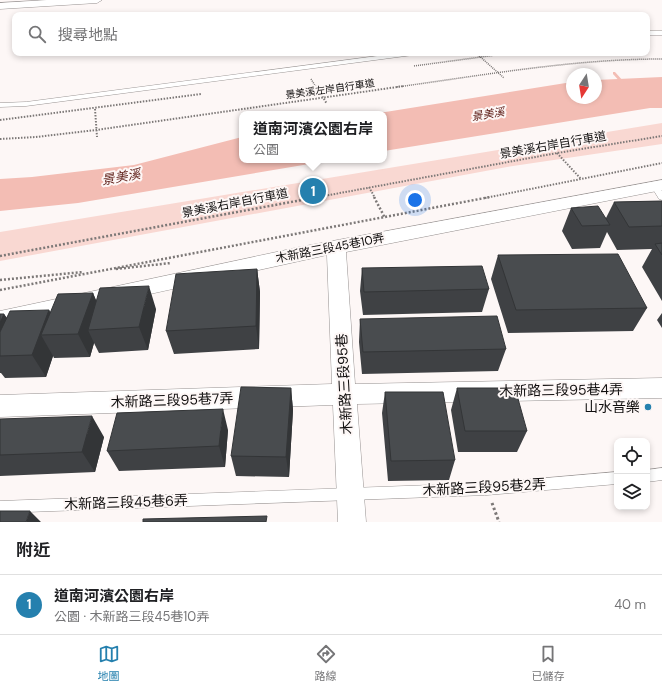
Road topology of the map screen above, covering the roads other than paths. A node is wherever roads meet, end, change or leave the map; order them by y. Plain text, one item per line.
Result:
1 (97, 0) edge
2 (0, 6) edge
3 (650, 33) edge
4 (662, 33) edge
5 (390, 56) edge
6 (0, 105) edge
7 (660, 189) edge
8 (336, 247) junction
9 (0, 319) edge
10 (661, 390) edge
11 (344, 394) junction
12 (0, 406) edge
13 (662, 474) edge
14 (650, 476) edge
15 (614, 478) edge
16 (350, 494) junction
17 (252, 498) joint
18 (0, 507) edge
19 (352, 522) edge

1 - 2 street
3 - 4 lane
5 - 6 lane
7 - 8 street, 木新路三段45巷10弄
8 - 9 street, 木新路三段45巷10弄
8 - 11 street, 木新路三段95巷
10 - 11 street, 木新路三段95巷4弄
11 - 12 street, 木新路三段95巷7弄
11 - 16 street, 木新路三段95巷
13 - 14 lane
15 - 16 lane, 木新路三段95巷2弄
16 - 17 lane, 木新路三段95巷2弄
16 - 19 street, 木新路三段95巷
17 - 18 lane, 木新路三段45巷6弄

